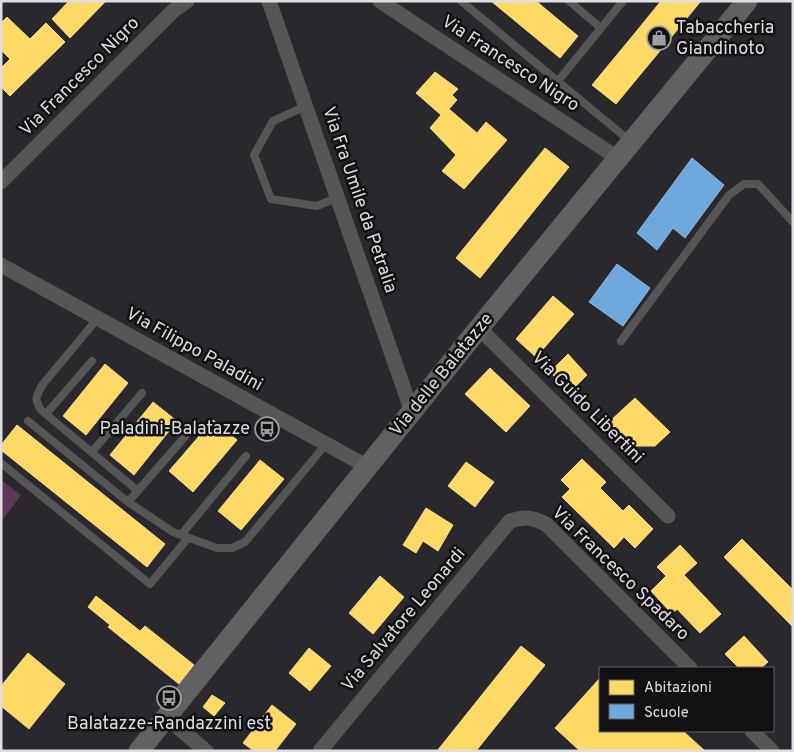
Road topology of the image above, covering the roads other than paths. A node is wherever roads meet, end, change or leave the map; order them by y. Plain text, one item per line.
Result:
1 (187, 1) edge
2 (270, 1) edge
3 (380, 1) edge
4 (461, 1) edge
5 (569, 1) edge
6 (623, 1) edge
7 (747, 1) edge
8 (602, 28) junction
9 (558, 81) junction
10 (306, 106) junction
11 (632, 142) junction
12 (619, 158) junction
13 (1, 182) edge
14 (338, 197) junction
15 (793, 222) edge
16 (1, 265) edge
17 (98, 318) junction
18 (479, 328) junction
19 (621, 340) dead end
20 (92, 361) dead end
21 (142, 393) dead end
22 (412, 412) junction
23 (46, 414) junction
24 (28, 420) dead end
25 (196, 424) dead end
26 (326, 444) junction
27 (92, 452) junction
28 (246, 456) dead end
29 (1, 463) edge
30 (368, 467) junction
31 (138, 491) junction
32 (128, 502) junction
33 (668, 516) dead end
34 (520, 518) joint
35 (185, 537) junction
36 (689, 667) edge
37 (167, 718) junction
38 (753, 732) edge
39 (139, 751) edge
40 (206, 751) edge
41 (320, 751) edge
42 (772, 751) edge

1 - 13 street, Via Francesco Nigro
2 - 10 street, Via Fra Umile da Petralia
3 - 12 street, Via Francesco Nigro
4 - 9 lane
5 - 8 lane
6 - 8 lane
7 - 11 street, Via delle Balatazze
8 - 9 lane
9 - 11 lane
10 - 14 street, Via Fra Umile da Petralia
10 - 14 lane
11 - 12 street, Via delle Balatazze
12 - 18 street, Via delle Balatazze
14 - 22 street, Via Fra Umile da Petralia
15 - 19 lane
16 - 17 street, Via Filippo Paladini
17 - 23 lane
17 - 26 street, Via Filippo Paladini
18 - 22 street, Via delle Balatazze
18 - 33 street, Via Guido Libertini
20 - 23 lane
21 - 27 lane
22 - 30 street, Via delle Balatazze
23 - 27 lane
24 - 32 lane
25 - 31 lane
26 - 30 street, Via Filippo Paladini
26 - 35 lane
27 - 31 lane
28 - 35 lane
29 - 35 lane
30 - 37 street, Via delle Balatazze
31 - 32 lane
32 - 35 lane
34 - 36 street, Via Francesco Spadaro
34 - 41 street, Via Salvatore Leonardi
37 - 39 street, Via delle Balatazze
37 - 40 street
38 - 42 street

